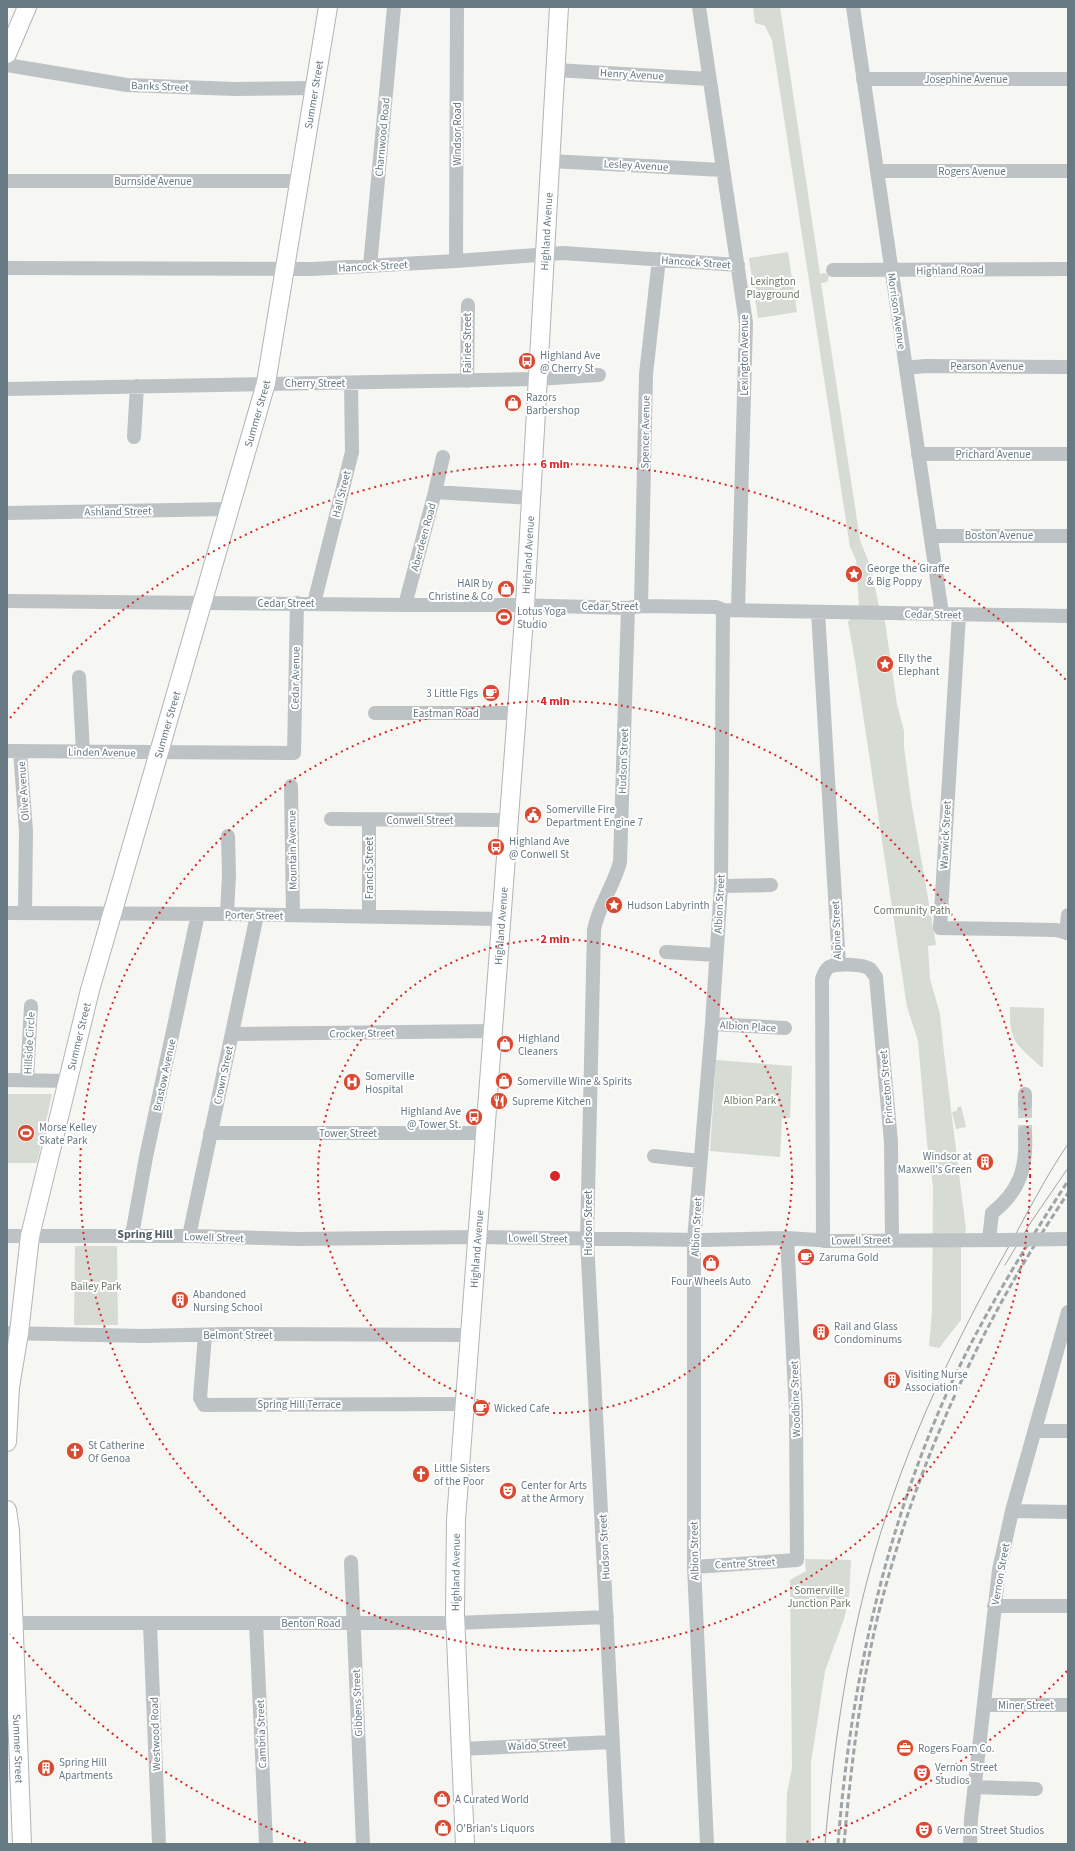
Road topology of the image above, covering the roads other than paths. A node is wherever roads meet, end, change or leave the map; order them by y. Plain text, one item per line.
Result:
1 (27, 7) edge
2 (328, 7) edge
3 (394, 7) edge
4 (457, 7) edge
5 (558, 7) edge
6 (699, 7) edge
7 (853, 7) edge
8 (7, 54) edge
9 (7, 65) edge
10 (555, 70) junction
11 (709, 79) junction
12 (863, 79) junction
13 (1068, 79) edge
14 (315, 88) junction
15 (550, 161) junction
16 (723, 170) junction
17 (877, 171) junction
18 (1068, 171) edge
19 (7, 181) edge
20 (300, 181) junction
21 (544, 254) junction
22 (659, 260) junction
23 (456, 261) junction
24 (738, 265) junction
25 (370, 266) junction
26 (7, 268) edge
27 (285, 269) junction
28 (1068, 269) edge
29 (833, 270) dead end
30 (891, 270) junction
31 (468, 305) dead end
32 (1068, 366) edge
33 (906, 368) junction
34 (599, 376) dead end
35 (538, 379) junction
36 (467, 380) junction
37 (266, 383) junction
38 (351, 383) junction
39 (137, 386) junction
40 (7, 389) edge
41 (134, 437) dead end
42 (918, 454) junction
43 (1068, 454) edge
44 (443, 457) dead end
45 (435, 492) junction
46 (531, 498) junction
47 (229, 509) junction
48 (7, 513) edge
49 (931, 536) junction
50 (1068, 536) edge
51 (7, 601) edge
52 (202, 602) junction
53 (297, 603) junction
54 (314, 603) junction
55 (405, 605) junction
56 (525, 605) junction
57 (635, 607) junction
58 (723, 610) junction
59 (738, 610) junction
60 (818, 612) junction
61 (942, 614) junction
62 (959, 615) junction
63 (1068, 616) edge
64 (79, 677) dead end
65 (375, 713) dead end
66 (517, 713) junction
67 (14, 751) edge
68 (82, 752) junction
69 (158, 753) junction
70 (294, 753) joint
71 (291, 786) dead end
72 (331, 819) dead end
73 (369, 820) junction
74 (509, 820) junction
75 (228, 836) dead end
76 (770, 885) dead end
77 (721, 886) junction
78 (7, 913) edge
79 (25, 913) junction
80 (113, 913) junction
81 (198, 914) junction
82 (227, 914) junction
83 (257, 915) junction
84 (293, 915) junction
85 (1068, 915) edge
86 (368, 916) junction
87 (501, 919) junction
88 (1067, 933) edge
89 (666, 952) dead end
90 (716, 955) junction
91 (839, 964) junction
92 (32, 1006) dead end
93 (712, 1024) junction
94 (785, 1028) dead end
95 (493, 1031) junction
96 (232, 1034) junction
97 (7, 1080) edge
98 (27, 1080) junction
99 (68, 1081) junction
100 (210, 1133) junction
101 (485, 1133) junction
102 (1025, 1133) tunnel mouth
103 (654, 1156) dead end
104 (700, 1161) junction
105 (132, 1235) junction
106 (7, 1236) edge
107 (30, 1236) junction
108 (189, 1236) junction
109 (477, 1238) junction
110 (787, 1238) junction
111 (587, 1239) junction
112 (1067, 1239) edge
113 (694, 1240) junction
114 (892, 1240) junction
115 (989, 1240) junction
116 (823, 1241) junction
117 (1068, 1312) edge
118 (13, 1333) edge
119 (205, 1335) junction
120 (470, 1335) junction
121 (1064, 1345) edge
122 (464, 1404) junction
123 (1035, 1431) junction
124 (1068, 1431) edge
125 (7, 1442) edge
126 (7, 1510) edge
127 (1012, 1511) junction
128 (1068, 1512) edge
129 (797, 1560) joint
130 (351, 1562) dead end
131 (694, 1566) junction
132 (994, 1606) junction
133 (1068, 1606) edge
134 (607, 1617) junction
135 (256, 1623) junction
136 (456, 1623) junction
137 (150, 1624) junction
138 (354, 1624) junction
139 (12, 1629) edge
140 (984, 1705) junction
141 (1068, 1705) edge
142 (613, 1742) junction
143 (461, 1749) junction
144 (975, 1787) junction
145 (1036, 1789) dead end
146 (22, 1844) edge
147 (159, 1844) edge
148 (266, 1844) edge
149 (363, 1844) edge
150 (465, 1844) edge
151 (618, 1844) edge
152 (707, 1844) edge
153 (970, 1844) edge

1 - 8 main road
2 - 14 main road, Summer Street
3 - 25 street, Charnwood Road
4 - 23 street, Windsor Road
5 - 10 main road, Highland Avenue
6 - 11 street, Lexington Avenue
7 - 12 street, Morrison Avenue
9 - 14 street, Banks Street
10 - 11 street, Henry Avenue
10 - 15 main road, Highland Avenue
11 - 16 street, Lexington Avenue
12 - 13 street, Josephine Avenue
12 - 17 street, Morrison Avenue
14 - 20 main road, Summer Street
15 - 16 street, Lesley Avenue
15 - 21 main road, Highland Avenue
16 - 24 street, Lexington Avenue
17 - 18 street, Rogers Avenue
17 - 30 street, Morrison Avenue
19 - 20 street, Burnside Avenue
20 - 27 main road, Summer Street
21 - 22 street, Hancock Street
21 - 23 street, Hancock Street
21 - 35 main road, Highland Avenue
22 - 24 street, Hancock Street
22 - 57 street, Spencer Avenue
23 - 25 street, Hancock Street
24 - 59 street, Lexington Avenue
25 - 27 street, Hancock Street
26 - 27 street, Hancock Street
27 - 37 main road, Summer Street
28 - 30 street, Highland Road
29 - 30 street, Highland Road
30 - 33 street, Morrison Avenue
31 - 36 street, Fairlee Street
32 - 33 street, Pearson Avenue
33 - 42 street, Morrison Avenue
34 - 35 street, Cherry Street
35 - 36 street, Cherry Street
35 - 46 main road, Highland Avenue
36 - 38 street, Cherry Street
37 - 38 street, Cherry Street
37 - 39 street, Cherry Street
37 - 47 main road, Summer Street
38 - 54 street, Hall Street
39 - 40 street, Cherry Street
39 - 41 street
42 - 43 street, Prichard Avenue
42 - 49 street, Morrison Avenue
44 - 45 street
45 - 46 street, Aberdeen Road
45 - 55 street, Aberdeen Road
46 - 56 main road, Highland Avenue
47 - 48 street, Ashland Street
47 - 52 main road, Summer Street
49 - 50 street, Boston Avenue
49 - 61 street, Morrison Avenue
51 - 52 street, Cedar Street
52 - 53 street, Cedar Street
52 - 69 main road, Summer Street
53 - 54 street, Cedar Street
53 - 70 street, Cedar Avenue
54 - 55 street, Cedar Street
55 - 56 street, Cedar Street
56 - 57 street, Cedar Street
56 - 66 main road, Highland Avenue
57 - 58 street, Cedar Street
57 - 111 street, Hudson Street
58 - 59 street, Cedar Street
58 - 77 street, Albion Street
59 - 60 street, Cedar Street
60 - 61 street, Cedar Street
60 - 91 street, Alpine Street
61 - 62 street, Cedar Street
62 - 63 street, Cedar Street
62 - 88 street, Warwick Street
64 - 68 street
65 - 66 street, Eastman Road
66 - 74 main road, Highland Avenue
67 - 68 street, Linden Avenue
67 - 79 street, Olive Avenue
68 - 69 street, Linden Avenue
69 - 70 street, Linden Avenue
69 - 80 main road, Summer Street
71 - 84 street, Mountain Avenue
72 - 73 street, Conwell Street
73 - 74 street, Conwell Street
73 - 86 street, Francis Street
74 - 87 main road, Highland Avenue
75 - 82 street
76 - 77 street
77 - 90 street, Albion Street
78 - 79 street, Porter Street
79 - 80 street, Porter Street
80 - 81 street, Porter Street
80 - 99 main road, Summer Street
81 - 82 street, Porter Street
81 - 105 street, Brastow Avenue
82 - 83 street, Porter Street
83 - 84 street, Porter Street
83 - 96 street, Crown Street
84 - 86 street, Porter Street
85 - 88 street
86 - 87 street, Porter Street
87 - 95 main road, Highland Avenue
89 - 90 street
90 - 93 street, Albion Street
91 - 114 street, Princeton Street
91 - 116 street, Alpine Street
92 - 98 street, Hillside Circle
93 - 94 street, Albion Place
93 - 104 street, Albion Street
95 - 96 street, Crocker Street
95 - 101 main road, Highland Avenue
96 - 100 street, Crown Street
97 - 98 street
98 - 99 street
99 - 107 main road, Summer Street
100 - 101 street, Tower Street
100 - 108 street, Crown Street
101 - 109 main road, Highland Avenue
102 - 115 street
103 - 104 street
104 - 113 street, Albion Street
105 - 107 street, Lowell Street
105 - 108 street, Lowell Street
106 - 107 street, Lowell Street
107 - 118 main road, Summer Street
108 - 109 street, Lowell Street
109 - 111 street, Lowell Street
109 - 120 main road, Highland Avenue
110 - 113 street, Lowell Street
110 - 116 street, Lowell Street
110 - 129 street, Woodbine Street
111 - 113 street, Lowell Street
111 - 134 street, Hudson Street
112 - 115 street, Lowell Street, bridge
113 - 131 street, Albion Street
114 - 115 street, Lowell Street
114 - 116 street, Lowell Street
117 - 121 street, Vernon Street
118 - 119 street, Belmont Street
118 - 125 main road, Summer Street
119 - 120 street, Belmont Street
119 - 122 street, Spring Hill Terrace
120 - 122 main road, Highland Avenue
121 - 123 street, Vernon Street
122 - 136 main road, Highland Avenue
123 - 124 street
123 - 127 street, Vernon Street
126 - 139 main road, Summer Street
127 - 128 street
127 - 132 street, Vernon Street
129 - 131 street, Centre Street
130 - 138 street, Gibbens Street
131 - 152 street, Albion Street
132 - 133 street
132 - 140 street, Vernon Street
134 - 136 street, Benton Road
134 - 142 street, Hudson Street
135 - 137 street, Benton Road
135 - 138 street, Benton Road
135 - 148 street, Cambria Street
136 - 138 street, Benton Road
136 - 143 main road, Highland Avenue
137 - 139 street, Benton Road
137 - 147 street, Westwood Road
138 - 149 street, Gibbens Street
139 - 146 main road, Summer Street
140 - 141 street, Miner Street
140 - 144 street, Vernon Street
142 - 143 street, Waldo Street
142 - 151 street, Hudson Street
143 - 150 main road, Highland Avenue
144 - 145 street
144 - 153 street, Vernon Street

